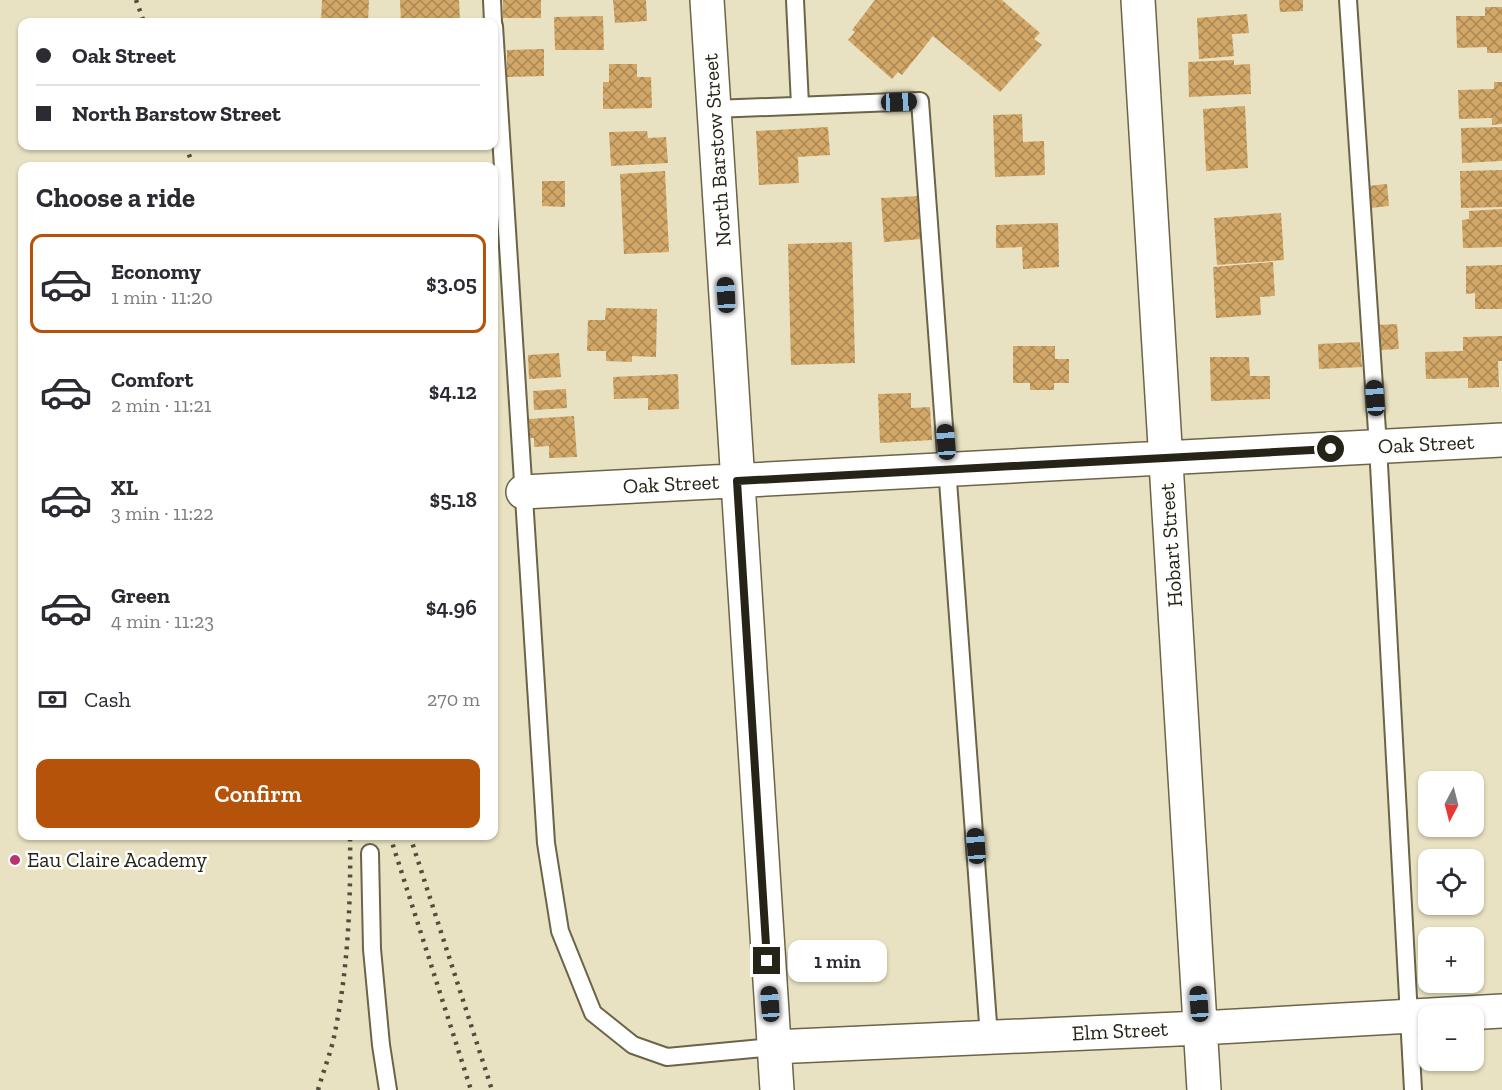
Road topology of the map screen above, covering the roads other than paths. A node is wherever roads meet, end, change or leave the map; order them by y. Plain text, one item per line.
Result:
1 (492, 0) edge
2 (707, 0) edge
3 (795, 0) edge
4 (1138, 0) edge
5 (1348, 0) edge
6 (493, 18) edge
7 (498, 102) edge
8 (800, 105) junction
9 (714, 109) junction
10 (1502, 440) edge
11 (1378, 446) junction
12 (1165, 458) junction
13 (949, 469) junction
14 (737, 481) junction
15 (523, 492) junction
16 (370, 853) dead end
17 (1502, 1011) edge
18 (1408, 1016) junction
19 (1200, 1028) junction
20 (989, 1037) junction
21 (773, 1047) junction
22 (388, 1090) edge
23 (777, 1090) edge
24 (1204, 1090) edge
25 (1413, 1090) edge

1 - 6 lane
2 - 9 street, North Barstow Street
3 - 8 lane
4 - 12 street, Hobart Street
5 - 11 lane
7 - 15 lane
8 - 9 lane
8 - 13 lane
9 - 14 street, North Barstow Street
10 - 11 street, Oak Street
11 - 12 street, Oak Street
11 - 18 lane
12 - 13 street, Oak Street
12 - 19 street, Hobart Street
13 - 14 street, Oak Street
13 - 20 lane
14 - 15 street, Oak Street
14 - 21 street, North Barstow Street
15 - 21 lane
16 - 22 lane
17 - 18 street, Elm Street
18 - 19 street, Elm Street
18 - 25 lane
19 - 20 street, Elm Street
19 - 24 street, Hobart Street
20 - 21 street, Elm Street
21 - 23 street, North Barstow Street

